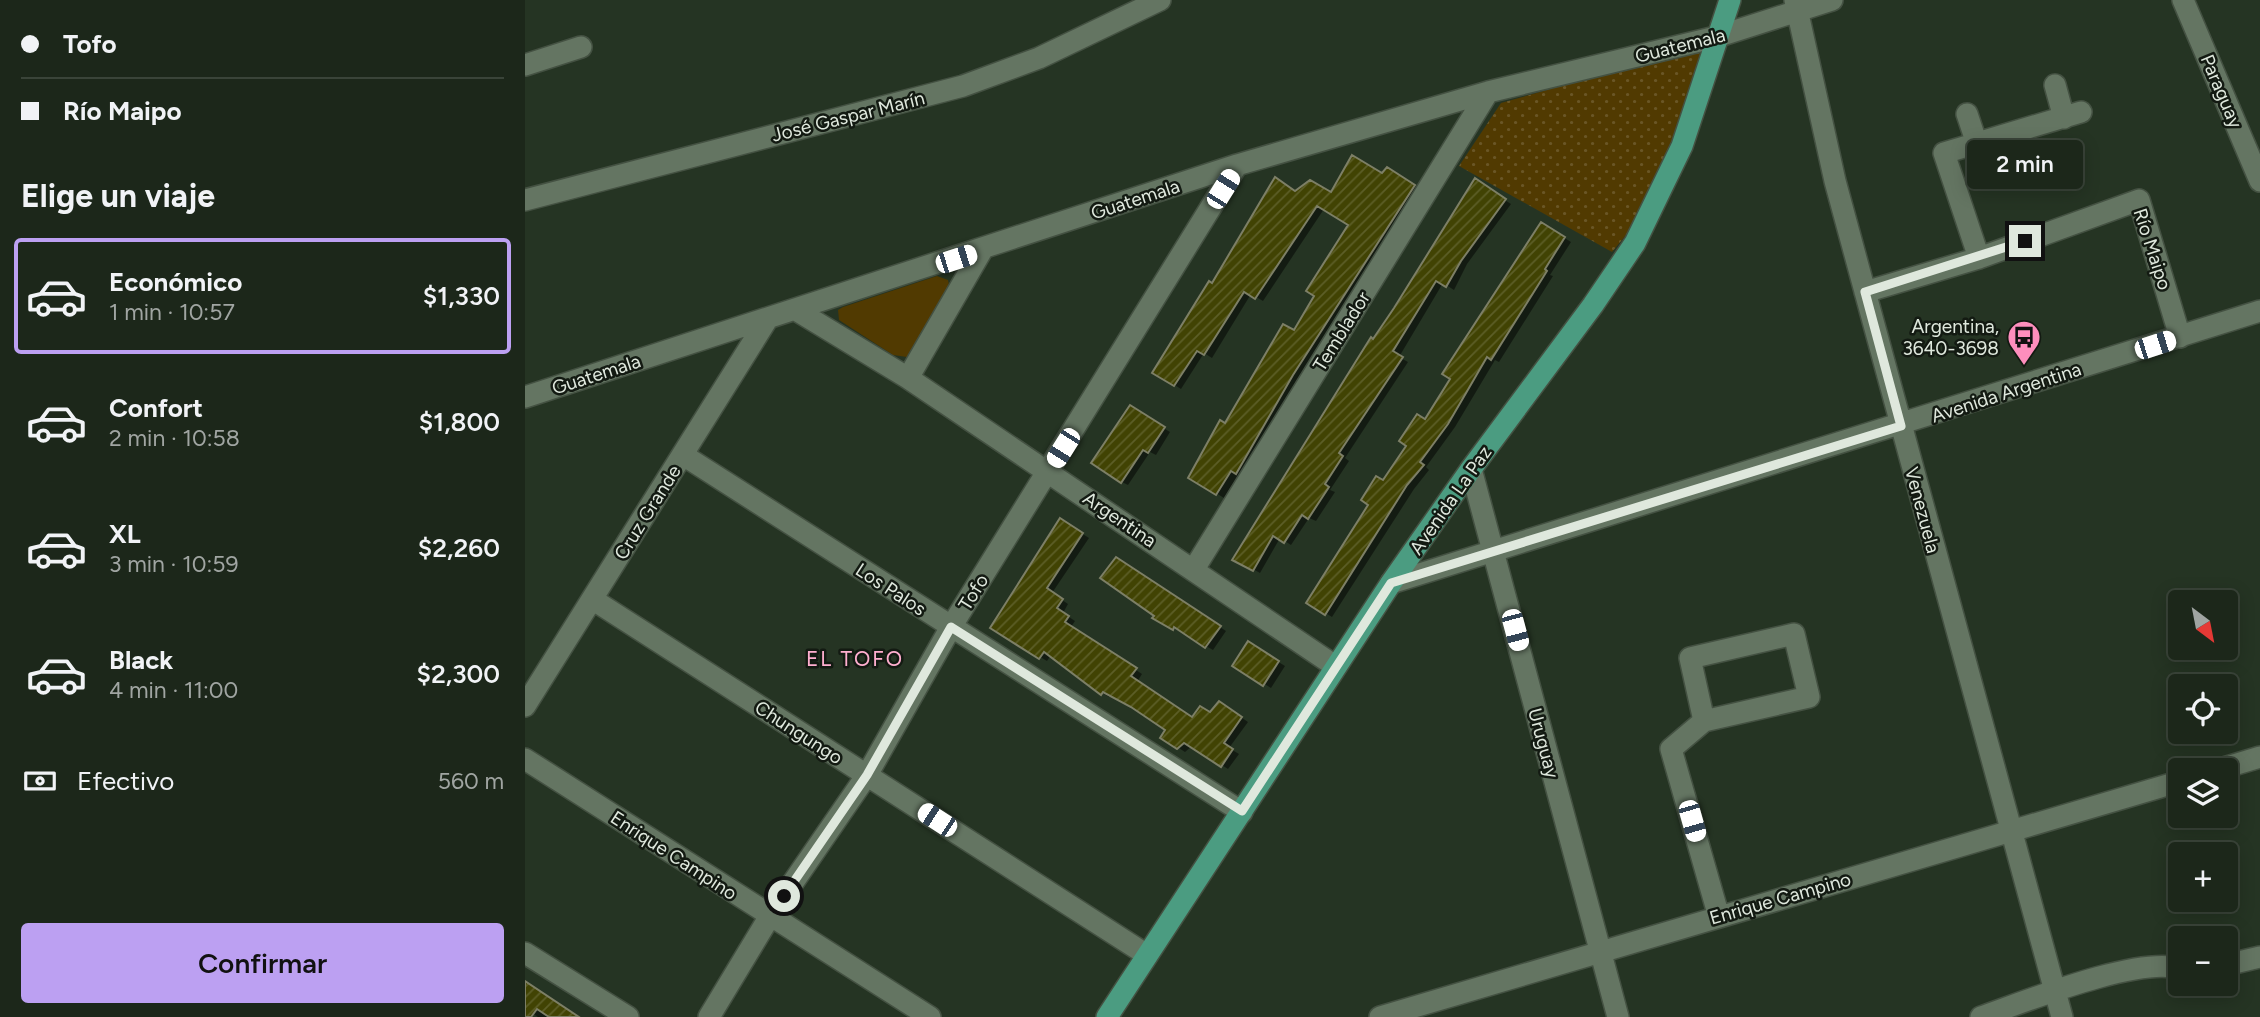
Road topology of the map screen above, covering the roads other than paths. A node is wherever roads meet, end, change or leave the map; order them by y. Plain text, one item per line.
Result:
1 (1160, 0) edge
2 (1730, 0) edge
3 (1832, 0) edge
4 (2183, 0) edge
5 (1796, 6) edge
6 (1716, 37) junction
7 (581, 47) dead end
8 (525, 65) edge
9 (2055, 85) dead end
10 (1488, 92) junction
11 (1967, 114) dead end
12 (1977, 144) junction
13 (1237, 166) junction
14 (2259, 175) edge
15 (525, 200) edge
16 (982, 250) junction
17 (1979, 258) junction
18 (1865, 292) junction
19 (796, 310) junction
20 (2260, 311) edge
21 (768, 318) junction
22 (2180, 337) junction
23 (908, 378) junction
24 (525, 397) edge
25 (1901, 426) junction
26 (683, 455) junction
27 (1471, 469) junction
28 (1049, 472) junction
29 (1493, 549) junction
30 (1194, 569) junction
31 (1391, 583) junction
32 (591, 599) junction
33 (951, 627) junction
34 (1335, 666) junction
35 (525, 706) edge
36 (1704, 722) junction
37 (2260, 757) edge
38 (525, 759) edge
39 (2238, 764) edge
40 (867, 775) junction
41 (2168, 785) edge
42 (1242, 811) junction
43 (2009, 830) junction
44 (770, 916) junction
45 (1719, 916) junction
46 (1599, 952) junction
47 (525, 953) edge
48 (1147, 955) junction
49 (2260, 957) edge
50 (2238, 962) edge
51 (2168, 965) edge
52 (2055, 991) junction
53 (628, 1017) edge
54 (709, 1017) edge
55 (930, 1017) edge
56 (1107, 1017) edge
57 (1380, 1017) edge
58 (1618, 1017) edge
59 (1981, 1017) edge
60 (2062, 1017) edge

1 - 15 street, José Gaspar Marín
2 - 6 main road, Avenida La Paz
3 - 5 street, Guatemala
4 - 14 street, Paraguay
5 - 6 street, Guatemala
5 - 18 street, Venezuela
6 - 10 street, Guatemala
6 - 27 main road, Avenida La Paz
7 - 8 street
9 - 12 street
10 - 13 street, Guatemala
10 - 30 street, Temblador
11 - 12 street
12 - 17 street
13 - 16 street, Guatemala
13 - 28 street, Tofo
16 - 19 street, Guatemala
16 - 23 street
17 - 18 street, Río Maipo
17 - 22 street, Río Maipo
18 - 25 street, Venezuela
19 - 21 street, Guatemala
19 - 23 street, Argentina
20 - 22 street, Avenida Argentina
21 - 24 street, Guatemala
21 - 26 street, Cruz Grande
22 - 25 street, Avenida Argentina
23 - 28 street, Argentina
25 - 29 street, Avenida Argentina
25 - 43 street, Venezuela
26 - 32 street, Cruz Grande
26 - 33 street, Los Palos
27 - 29 street, Uruguay
27 - 31 main road, Avenida La Paz
28 - 30 street, Argentina
28 - 33 street, Tofo
29 - 31 street, Avenida Argentina
29 - 46 street, Uruguay
30 - 34 street, Argentina
31 - 34 main road, Avenida La Paz
32 - 35 street, Cruz Grande
32 - 40 street, Chungungo
33 - 40 street, Tofo
33 - 42 street, Los Palos
34 - 42 main road, Avenida La Paz
36 - 36 street
36 - 45 street
37 - 39 street
38 - 44 street, Enrique Campino
40 - 44 street, Tofo
40 - 48 street, Chungungo
41 - 43 street, Enrique Campino
42 - 48 main road, Avenida La Paz
43 - 45 street, Enrique Campino
43 - 52 street, Venezuela
44 - 54 street, Tofo
44 - 55 street, Enrique Campino
45 - 46 street, Enrique Campino
46 - 57 street, Enrique Campino
46 - 58 street, Uruguay
47 - 53 street
48 - 56 main road, Avenida La Paz
49 - 50 street
51 - 52 street
52 - 59 street
52 - 60 street, Venezuela

